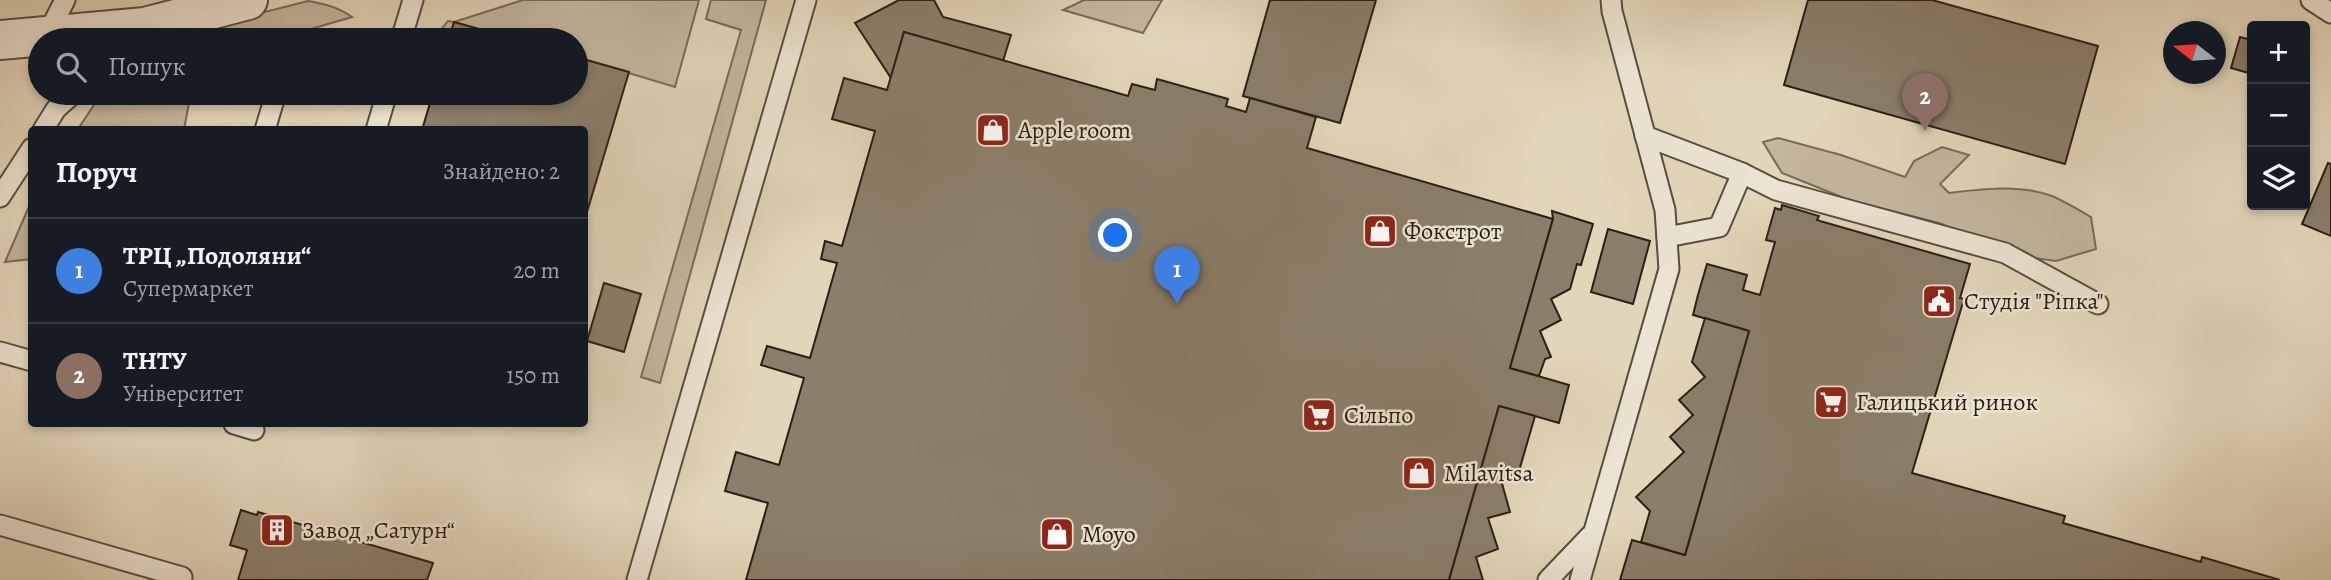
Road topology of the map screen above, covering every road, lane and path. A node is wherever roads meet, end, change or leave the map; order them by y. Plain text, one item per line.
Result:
1 (65, 0) edge
2 (248, 0) edge
3 (412, 0) edge
4 (806, 0) edge
5 (1611, 0) edge
6 (2311, 0) edge
7 (2331, 13) edge
8 (143, 22) edge
9 (51, 28) edge
10 (104, 28) edge
11 (404, 28) edge
12 (28, 38) edge
13 (0, 40) edge
14 (60, 105) edge
15 (272, 105) edge
16 (383, 105) edge
17 (45, 126) edge
18 (266, 126) edge
19 (377, 126) edge
20 (1645, 136) junction
21 (28, 154) edge
22 (1742, 173) junction
23 (0, 197) edge
24 (1667, 237) junction
25 (2098, 304) dead end
26 (0, 352) edge
27 (28, 360) edge
28 (244, 427) edge
29 (254, 430) dead end
30 (0, 525) edge
31 (1593, 532) junction
32 (182, 577) dead end
33 (637, 580) edge
34 (1548, 580) edge
35 (1580, 580) edge

1 - 9 lane
2 - 8 street
3 - 11 lane
4 - 33 lane
5 - 20 lane
6 - 7 lane
8 - 10 street
12 - 13 street
14 - 17 lane
15 - 18 lane
16 - 19 lane
20 - 22 lane
20 - 24 lane
21 - 23 lane
22 - 24 lane
22 - 25 lane
24 - 31 lane
26 - 27 lane
28 - 29 lane
30 - 32 lane
31 - 34 lane
31 - 35 lane

